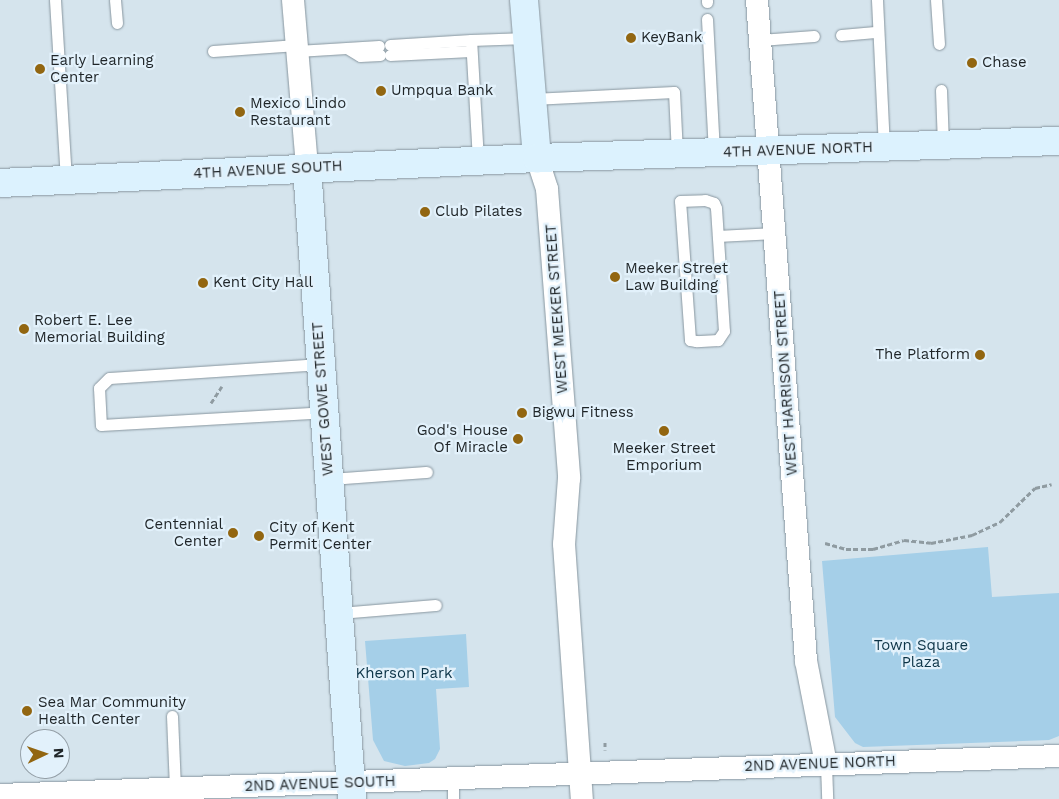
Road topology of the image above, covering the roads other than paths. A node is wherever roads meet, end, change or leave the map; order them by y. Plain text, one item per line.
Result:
1 (55, 0) edge
2 (115, 0) edge
3 (293, 0) edge
4 (524, 0) edge
5 (757, 0) edge
6 (877, 0) edge
7 (936, 0) edge
8 (707, 19) dead end
9 (117, 23) dead end
10 (878, 32) junction
11 (841, 35) dead end
12 (814, 36) dead end
13 (527, 38) junction
14 (760, 40) junction
15 (938, 44) dead end
16 (471, 46) junction
17 (297, 48) junction
18 (213, 51) dead end
19 (941, 90) dead end
20 (532, 99) junction
21 (1059, 141) edge
22 (943, 145) junction
23 (884, 148) junction
24 (769, 150) junction
25 (714, 152) junction
26 (677, 153) junction
27 (536, 158) junction
28 (478, 160) junction
29 (307, 168) junction
30 (66, 180) junction
31 (0, 183) edge
32 (774, 233) junction
33 (718, 236) junction
34 (321, 364) junction
35 (324, 412) junction
36 (427, 472) dead end
37 (329, 479) junction
38 (436, 606) dead end
39 (339, 613) junction
40 (172, 716) dead end
41 (1059, 756) edge
42 (826, 764) junction
43 (581, 775) junction
44 (175, 788) junction
45 (453, 789) edge
46 (352, 791) edge
47 (0, 795) edge
48 (582, 799) edge
49 (827, 799) edge

1 - 30 lane
2 - 9 lane
3 - 17 street, WEST GOWE STREET
4 - 13 street, WEST MEEKER STREET
5 - 14 street, WEST HARRISON STREET
6 - 10 lane
7 - 15 lane
8 - 25 lane
10 - 11 lane
10 - 23 lane
12 - 14 lane
13 - 16 lane
13 - 20 street, WEST MEEKER STREET
14 - 24 street, WEST HARRISON STREET
16 - 17 lane
16 - 28 lane
17 - 18 lane
17 - 29 street, WEST GOWE STREET
19 - 22 lane
20 - 26 lane
20 - 27 street, WEST MEEKER STREET
21 - 22 street, 4TH AVENUE NORTH
22 - 23 street, 4TH AVENUE NORTH
23 - 24 street, 4TH AVENUE NORTH
24 - 25 street, 4TH AVENUE NORTH
24 - 32 street, WEST HARRISON STREET
25 - 26 street, 4TH AVENUE NORTH
26 - 27 street, 4TH AVENUE NORTH
27 - 28 street, 4TH AVENUE SOUTH
27 - 43 street, WEST MEEKER STREET
28 - 29 street, 4TH AVENUE SOUTH
29 - 30 street, 4TH AVENUE SOUTH
29 - 34 street, WEST GOWE STREET
30 - 31 street, 4TH AVENUE SOUTH
32 - 33 lane
32 - 42 street, WEST HARRISON STREET
33 - 33 lane
34 - 35 street, WEST GOWE STREET
34 - 35 lane
35 - 37 street, WEST GOWE STREET
36 - 37 lane
37 - 39 street, WEST GOWE STREET
38 - 39 lane
39 - 46 street, WEST GOWE STREET
40 - 44 lane
41 - 42 street, 2ND AVENUE NORTH
42 - 43 street, 2ND AVENUE NORTH
42 - 49 lane
43 - 45 street, 2ND AVENUE SOUTH
43 - 48 street, WEST MEEKER STREET
44 - 46 street, 2ND AVENUE SOUTH
44 - 47 street, 2ND AVENUE SOUTH
45 - 46 street, 2ND AVENUE SOUTH

